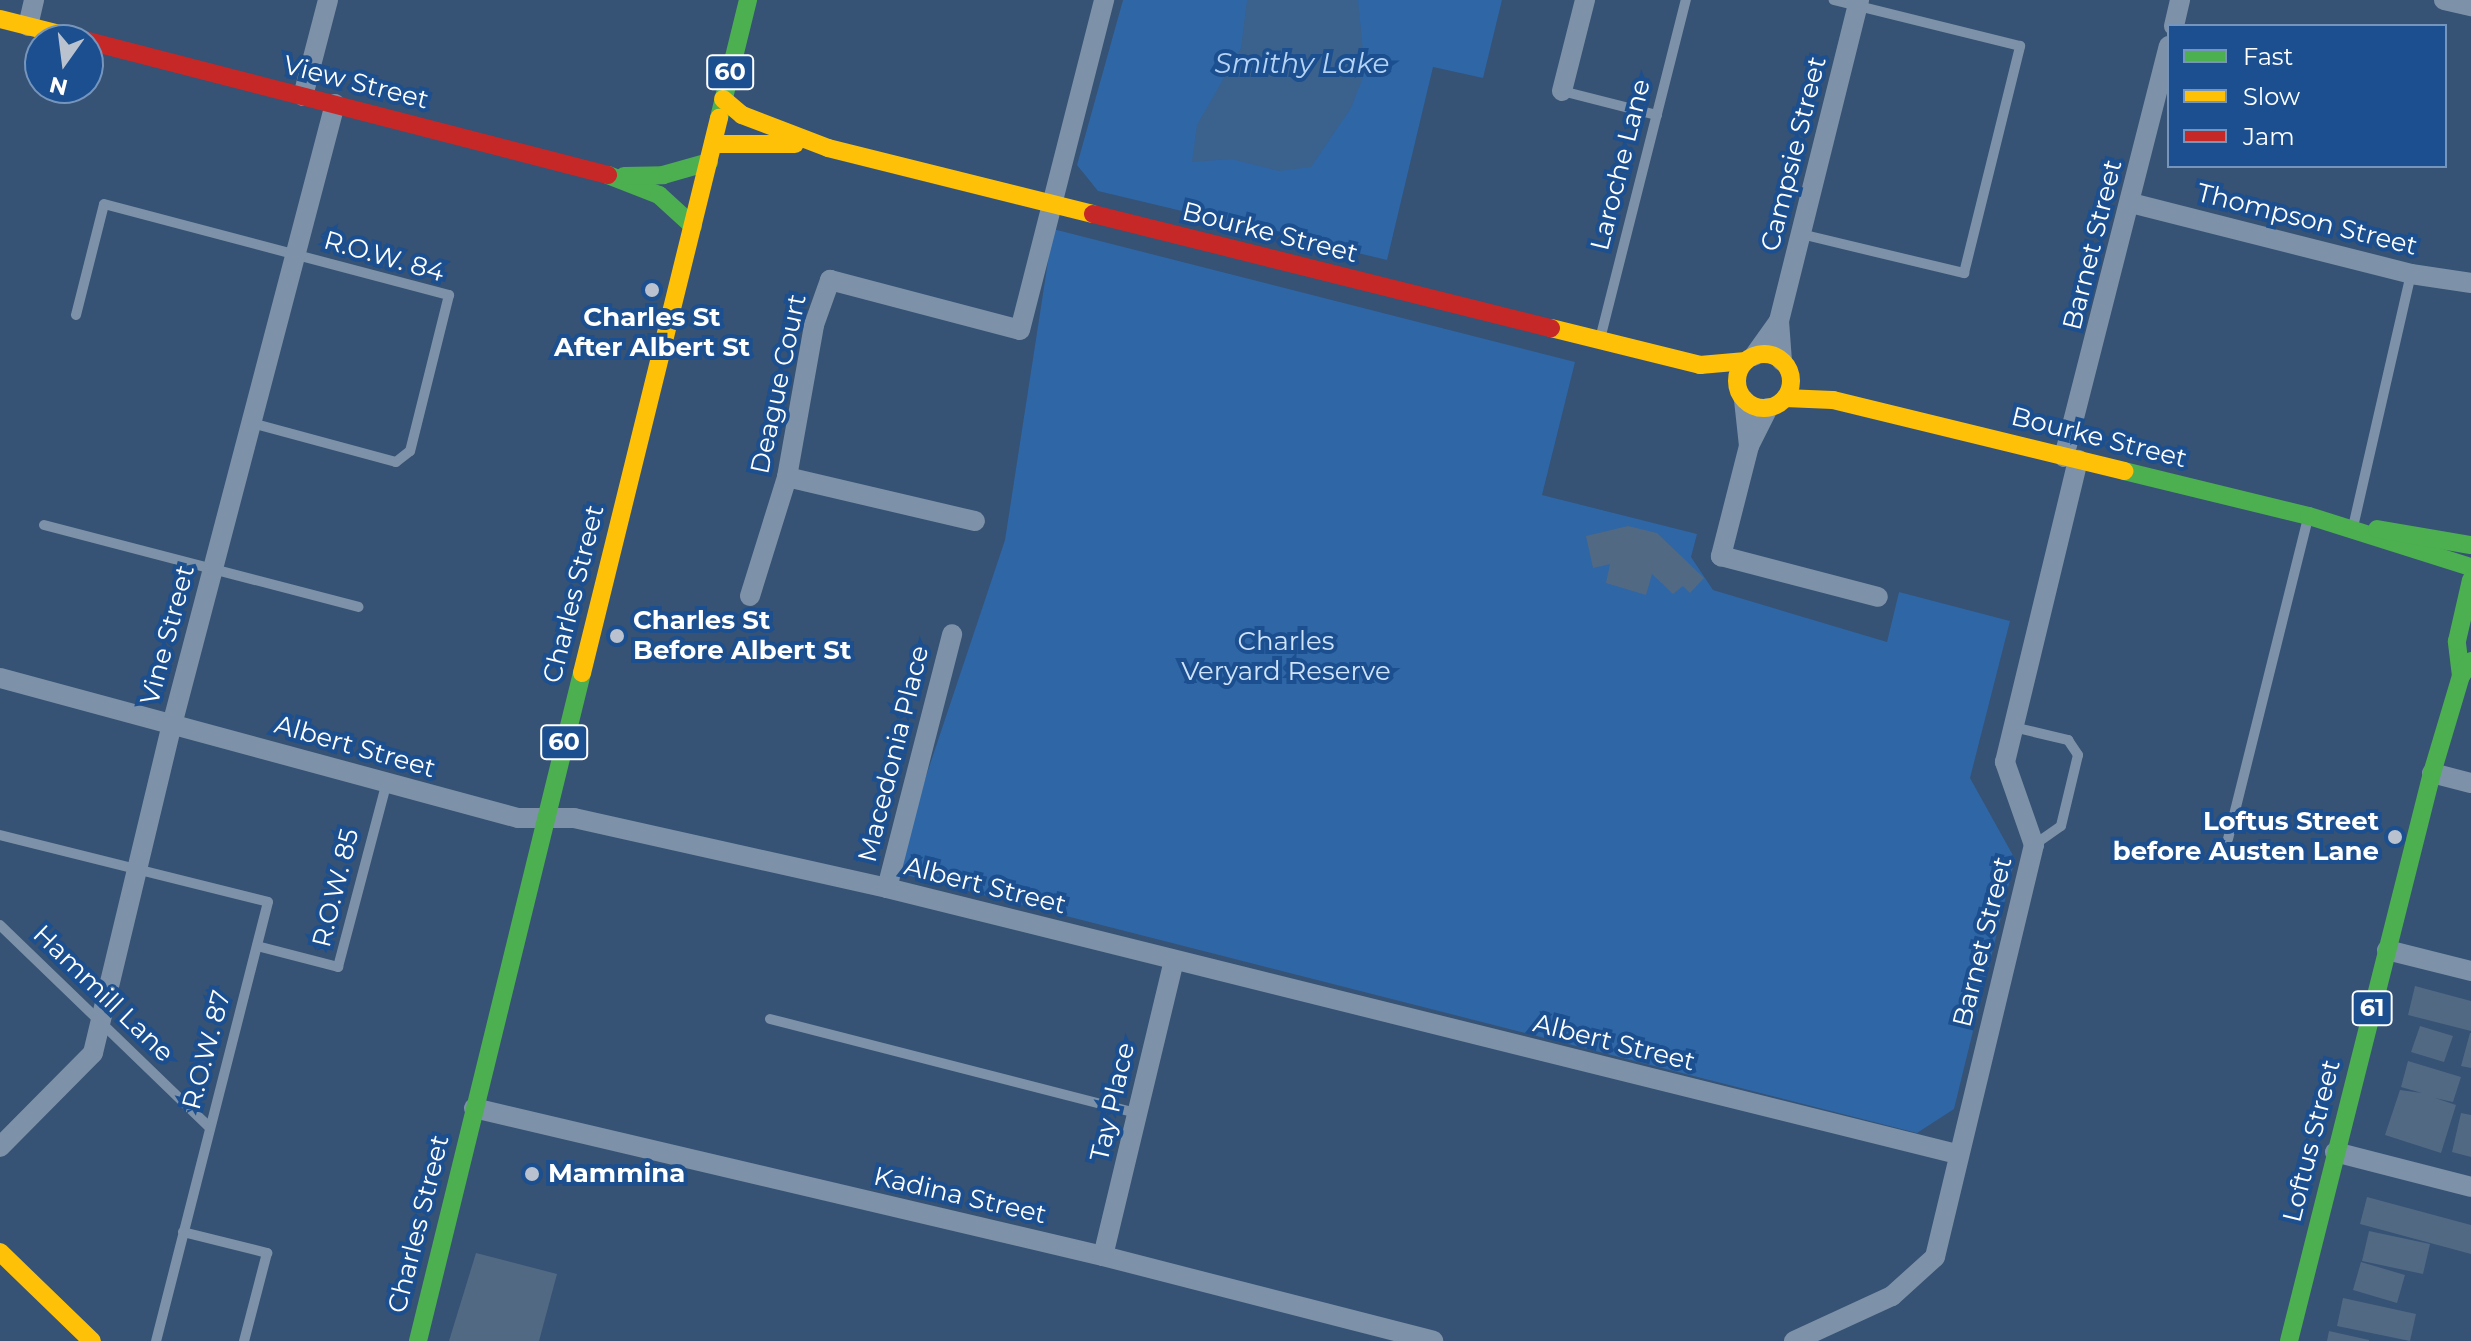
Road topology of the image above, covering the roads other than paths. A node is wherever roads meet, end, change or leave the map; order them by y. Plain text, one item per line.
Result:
1 (34, 0) edge
2 (328, 0) edge
3 (748, 0) edge
4 (1104, 0) edge
5 (1585, 0) edge
6 (1686, 0) edge
7 (1834, 0) edge
8 (2180, 0) edge
9 (2444, 0) edge
10 (1858, 3) edge
11 (2471, 6) edge
12 (0, 19) edge
13 (28, 24) edge
14 (2174, 24) edge
15 (24, 25) edge
16 (104, 46) edge
17 (2167, 54) edge
18 (1562, 91) joint
19 (303, 96) junction
20 (723, 99) junction
21 (335, 104) junction
22 (1657, 115) junction
23 (828, 148) junction
24 (711, 153) junction
25 (611, 176) junction
26 (2131, 203) junction
27 (1049, 204) junction
28 (693, 226) junction
29 (1801, 234) junction
30 (295, 255) junction
31 (2411, 274) junction
32 (2471, 283) edge
33 (76, 315) dead end
34 (1779, 321) junction
35 (1600, 340) junction
36 (1750, 358) junction
37 (1700, 365) junction
38 (1785, 365) junction
39 (1742, 396) junction
40 (1833, 400) junction
41 (1777, 403) junction
42 (251, 423) junction
43 (1749, 446) junction
44 (2071, 458) junction
45 (787, 477) junction
46 (2309, 516) junction
47 (975, 521) dead end
48 (44, 525) dead end
49 (2353, 527) junction
50 (2471, 545) edge
51 (2471, 567) edge
52 (212, 570) junction
53 (2471, 580) edge
54 (750, 596) dead end
55 (1878, 597) dead end
56 (359, 607) dead end
57 (952, 634) dead end
58 (2466, 668) edge
59 (0, 678) edge
60 (173, 721) junction
61 (2013, 727) junction
62 (2432, 773) junction
63 (2471, 783) edge
64 (386, 785) junction
65 (545, 817) junction
66 (0, 835) edge
67 (2228, 839) dead end
68 (2034, 845) junction
69 (137, 869) junction
70 (887, 888) junction
71 (0, 925) edge
72 (257, 946) junction
73 (2387, 950) junction
74 (1174, 960) junction
75 (2471, 971) edge
76 (770, 1019) dead end
77 (100, 1023) junction
78 (474, 1108) junction
79 (1137, 1113) junction
80 (210, 1128) junction
81 (0, 1147) edge
82 (2335, 1152) junction
83 (1957, 1154) junction
84 (2471, 1187) edge
85 (183, 1232) junction
86 (0, 1252) edge
87 (1103, 1256) junction
88 (1820, 1336) edge
89 (92, 1341) edge
90 (156, 1341) edge
91 (244, 1341) edge
92 (418, 1341) edge
93 (1433, 1341) edge
94 (1794, 1341) edge
95 (2289, 1341) edge

1 - 13 street
2 - 19 street
3 - 20 main road, Charles Street / 60
4 - 27 street
5 - 18 street
6 - 22 lane, Laroche Lane
7 - 10 lane
8 - 14 street
9 - 11 street
10 - 29 street, Campsie Street
10 - 29 lane
12 - 15 main road, View Street
16 - 19 main road, View Street
17 - 26 street, Barnet Street
18 - 22 lane
19 - 21 main road, View Street
20 - 23 main road, Bourke Street
20 - 24 main road, Charles Street / 60
21 - 25 main road, View Street
21 - 30 street, Vine Street
22 - 35 lane, Laroche Lane
23 - 24 main road, Bourke Street
23 - 27 main road, Bourke Street
24 - 25 main road, View Street
24 - 28 main road, Charles Street / 60
25 - 28 main road, View Street
26 - 31 street, Thompson Street
26 - 44 street, Barnet Street
27 - 35 main road, Bourke Street
27 - 45 street, Deague Court
28 - 65 main road, Charles Street / 60
29 - 34 street, Campsie Street
30 - 33 lane, R.O.W. 84
30 - 42 street, Vine Street
30 - 42 lane, R.O.W. 84
31 - 32 street, Thompson Street
31 - 49 lane
34 - 36 street, Campsie Street
34 - 38 street, Campsie Street
35 - 37 main road, Bourke Street
36 - 37 main road, Bourke Street
36 - 38 main road
36 - 39 main road
37 - 39 main road, Bourke Street
38 - 40 main road, Bourke Street
38 - 41 main road
39 - 41 main road
39 - 43 street
40 - 41 main road, Bourke Street
40 - 44 main road, Bourke Street
41 - 43 street
42 - 52 street, Vine Street
43 - 55 street
44 - 46 main road, Bourke Street
44 - 61 street, Barnet Street
45 - 47 street
45 - 54 street, Deague Court
46 - 49 main road, Bourke Street
46 - 67 lane
48 - 52 lane
49 - 50 main road, Bourke Street
49 - 51 main road, Bourke Street
52 - 56 lane
52 - 60 street, Vine Street
53 - 58 main road, Loftus Street / 61
57 - 70 street, Macedonia Place
58 - 62 main road, Loftus Street / 61
59 - 60 street, Albert Street
60 - 64 street, Albert Street
60 - 69 street, Vine Street
61 - 68 street, Barnet Street
61 - 68 lane
62 - 63 street
62 - 73 main road, Loftus Street / 61
64 - 65 street, Albert Street
64 - 72 lane, R.O.W. 85
65 - 70 street, Albert Street
65 - 78 main road, Charles Street / 60
66 - 69 lane
68 - 83 street, Barnet Street
69 - 72 lane, R.O.W. 87
69 - 77 street, Vine Street
70 - 74 street, Albert Street
71 - 77 lane, Hammill Lane
72 - 80 lane, R.O.W. 87
73 - 75 street
73 - 82 main road, Loftus Street / 61
74 - 79 street, Tay Place
74 - 83 street, Albert Street
76 - 79 lane
77 - 80 lane, Hammill Lane
77 - 81 street, Vine Street
78 - 87 street, Kadina Street
78 - 92 main road, Charles Street / 60
79 - 87 street, Tay Place
80 - 85 lane, R.O.W. 87
82 - 84 street
82 - 95 main road, Loftus Street / 61
83 - 88 street, Barnet Street
85 - 90 lane, R.O.W. 87
85 - 91 lane
86 - 89 main road
87 - 93 street, Kadina Street
88 - 94 street

